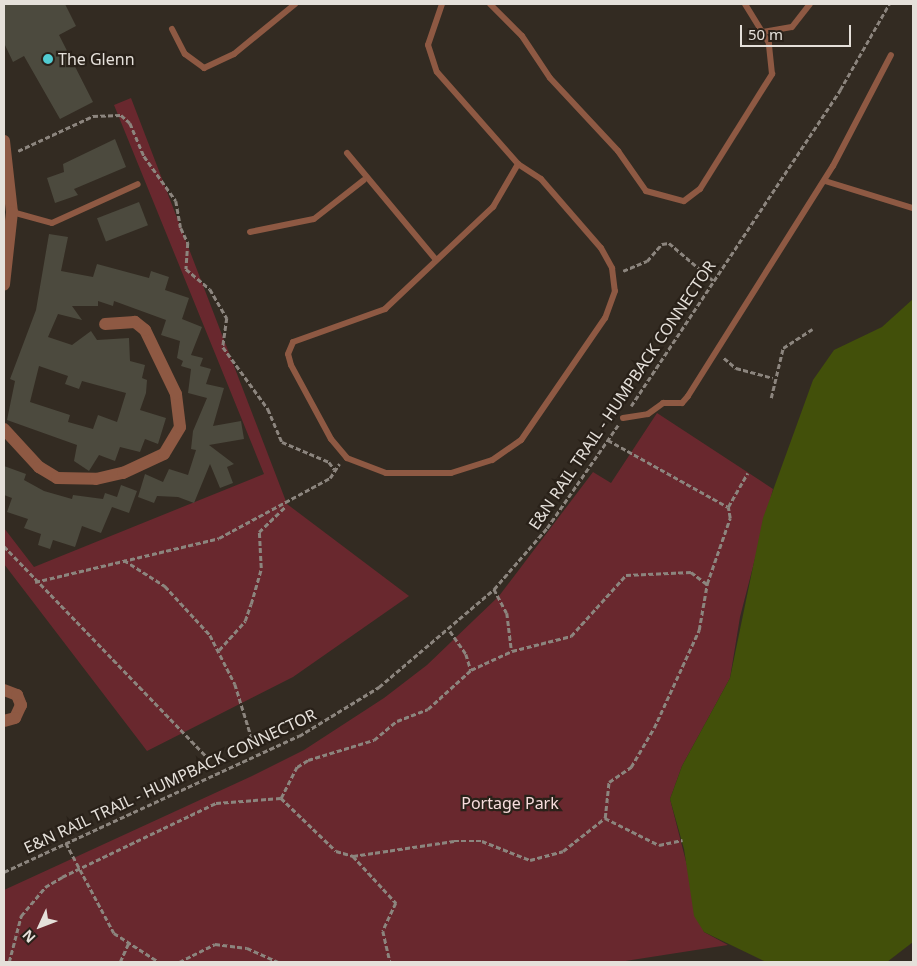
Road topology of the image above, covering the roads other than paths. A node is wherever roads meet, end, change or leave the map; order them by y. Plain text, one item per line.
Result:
1 (295, 4) edge
2 (442, 4) edge
3 (490, 4) edge
4 (745, 4) edge
5 (810, 4) edge
6 (172, 29) dead end
7 (763, 32) junction
8 (891, 55) dead end
9 (4, 141) edge
10 (347, 153) dead end
11 (518, 164) junction
12 (364, 180) junction
13 (825, 180) junction
14 (138, 184) dead end
15 (913, 208) edge
16 (12, 212) junction
17 (250, 232) dead end
18 (436, 260) junction
19 (6, 262) edge
20 (4, 284) edge
21 (105, 324) dead end
22 (623, 418) road end
23 (4, 429) edge
24 (4, 690) edge
25 (4, 721) edge

1 - 6 lane
2 - 11 lane
3 - 7 lane
4 - 7 lane
5 - 7 lane
8 - 13 lane
9 - 16 street
10 - 12 lane
11 - 18 lane
11 - 18 lane
12 - 17 lane
12 - 18 lane
13 - 15 lane
13 - 22 lane
14 - 16 lane
16 - 19 street
19 - 20 street
21 - 23 street
24 - 25 street

